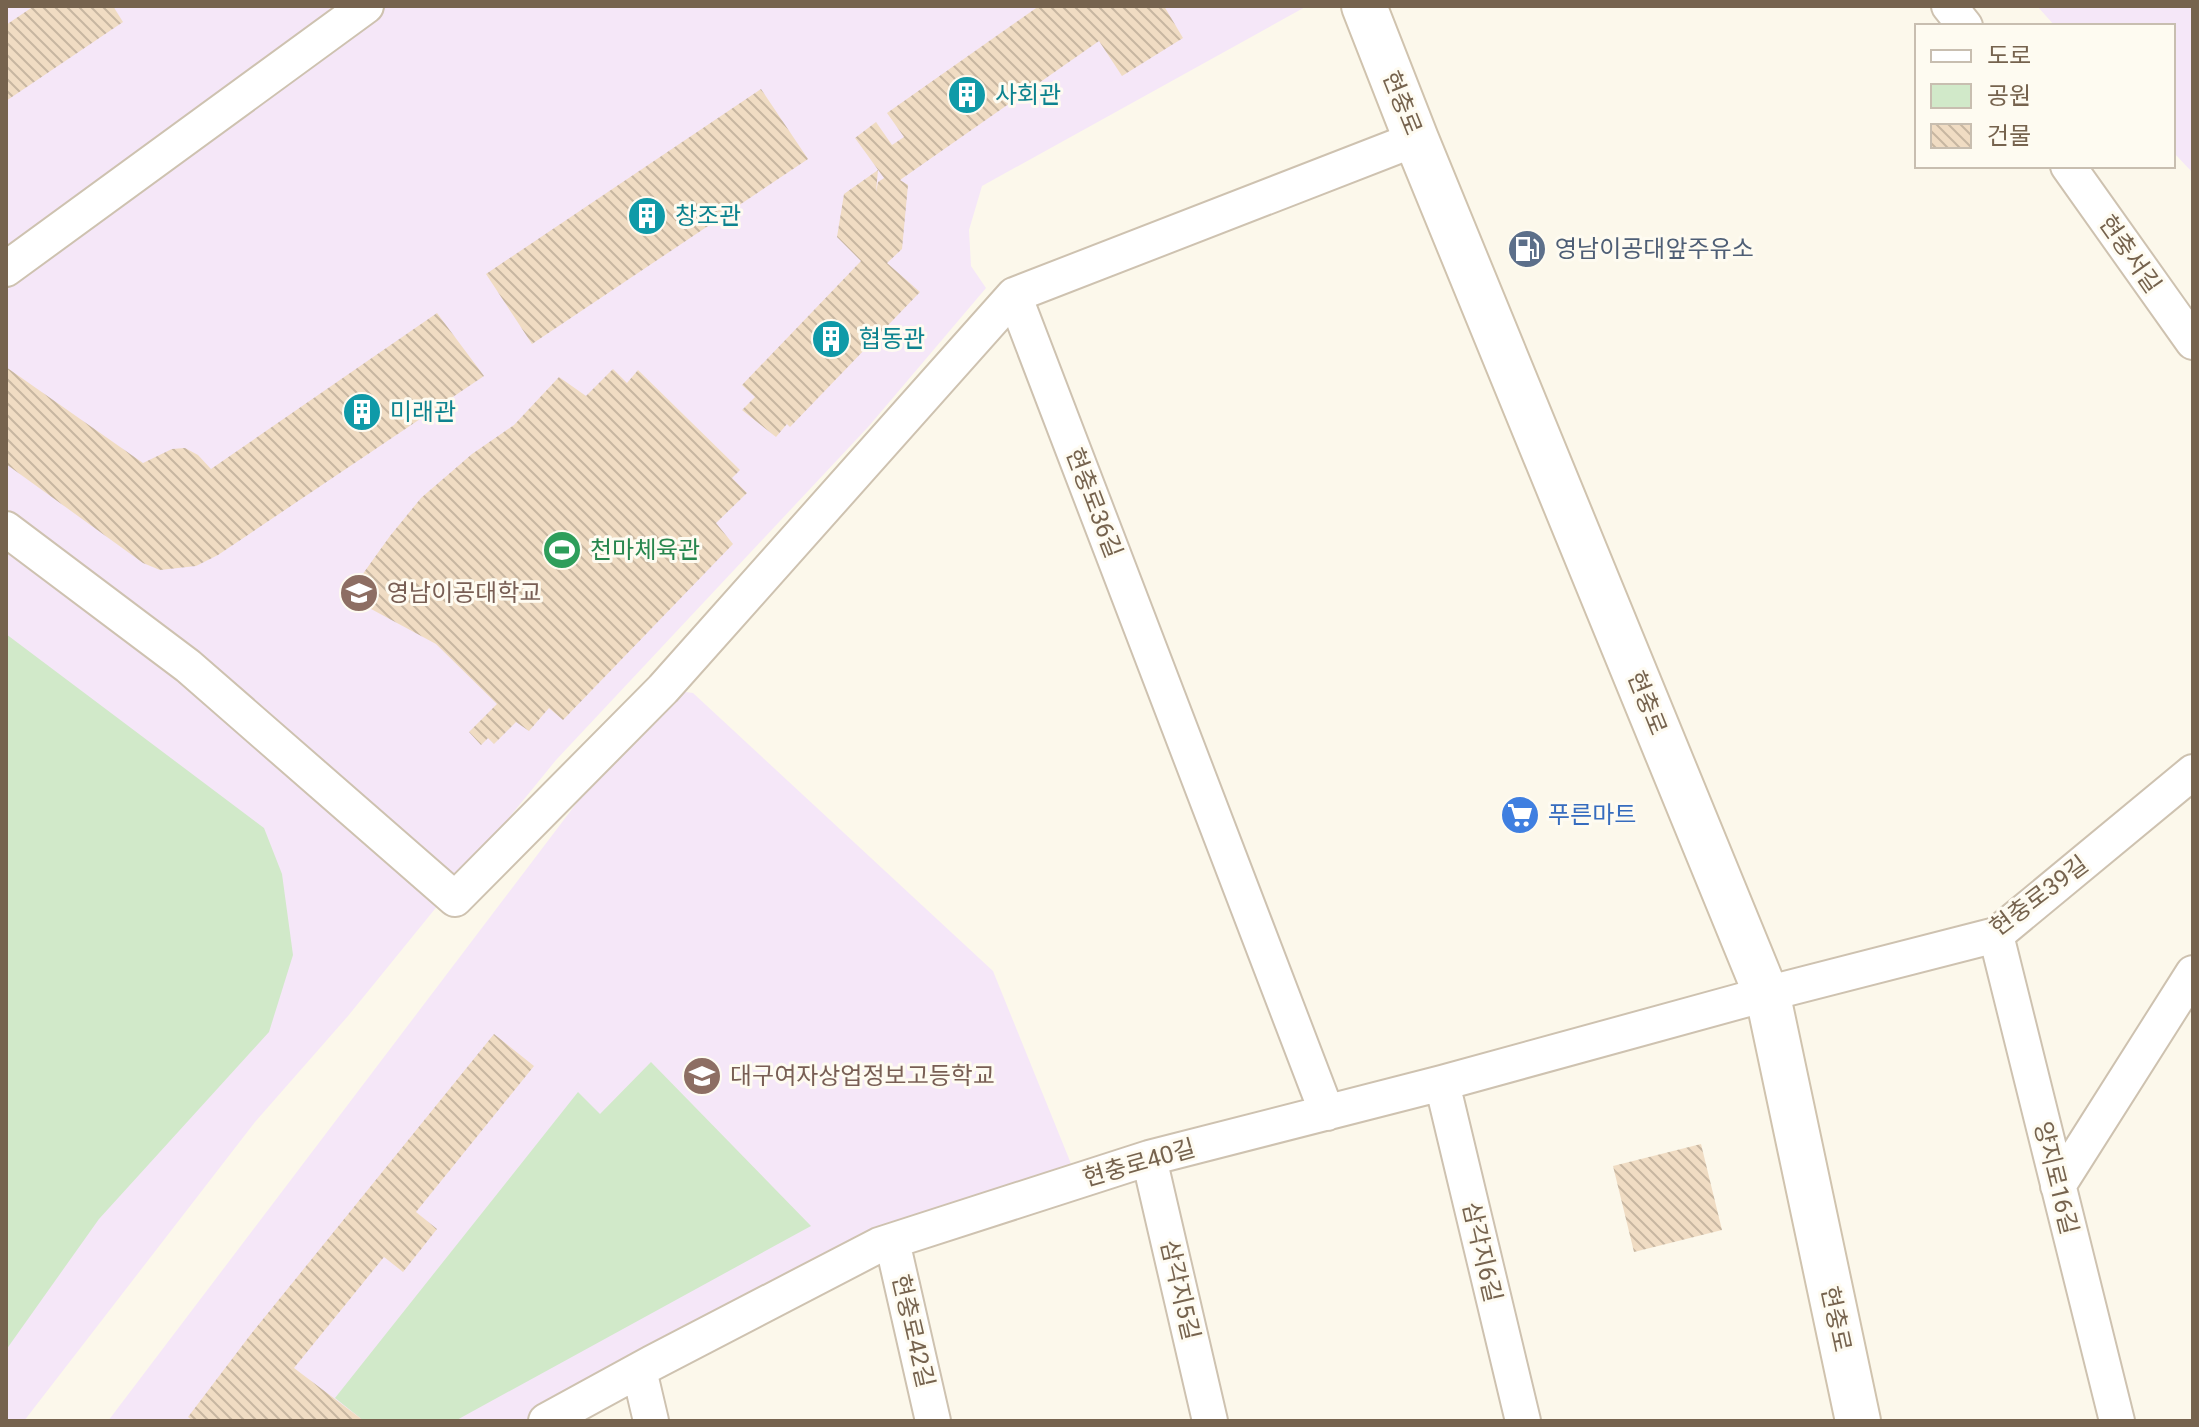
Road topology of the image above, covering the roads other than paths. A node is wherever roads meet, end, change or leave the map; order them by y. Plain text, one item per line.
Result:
1 (366, 6) edge
2 (1364, 6) edge
3 (1949, 6) edge
4 (1963, 24) edge
5 (1416, 139) junction
6 (2069, 168) edge
7 (6, 269) edge
8 (1014, 295) junction
9 (2193, 342) edge
10 (6, 529) edge
11 (2193, 772) edge
12 (1996, 935) junction
13 (2193, 973) edge
14 (1766, 994) junction
15 (1442, 1083) junction
16 (1327, 1113) junction
17 (1149, 1158) junction
18 (2058, 1186) junction
19 (892, 1241) junction
20 (639, 1370) junction
21 (546, 1421) edge
22 (651, 1421) edge
23 (933, 1421) edge
24 (1210, 1421) edge
25 (1523, 1421) edge
26 (1858, 1421) edge
27 (2117, 1421) edge

1 - 7 street
2 - 5 main road, 현충로
3 - 4 street
5 - 8 street
5 - 14 main road, 현충로
6 - 9 street, 현충서길
8 - 10 street
8 - 16 street, 현충로36길
11 - 12 street, 현충로39길
12 - 14 street, 현충로39길
12 - 18 street, 양지로16길
13 - 18 street
14 - 15 street, 현충로40길
14 - 26 main road, 현충로
15 - 16 street, 현충로40길
15 - 25 street, 삼각지6길
16 - 17 street, 현충로40길
17 - 19 street, 현충로40길
17 - 24 street, 삼각지5길
18 - 27 street, 양지로16길
19 - 20 street, 현충로40길
19 - 23 street, 현충로42길
20 - 21 street, 현충로40길
20 - 22 street

